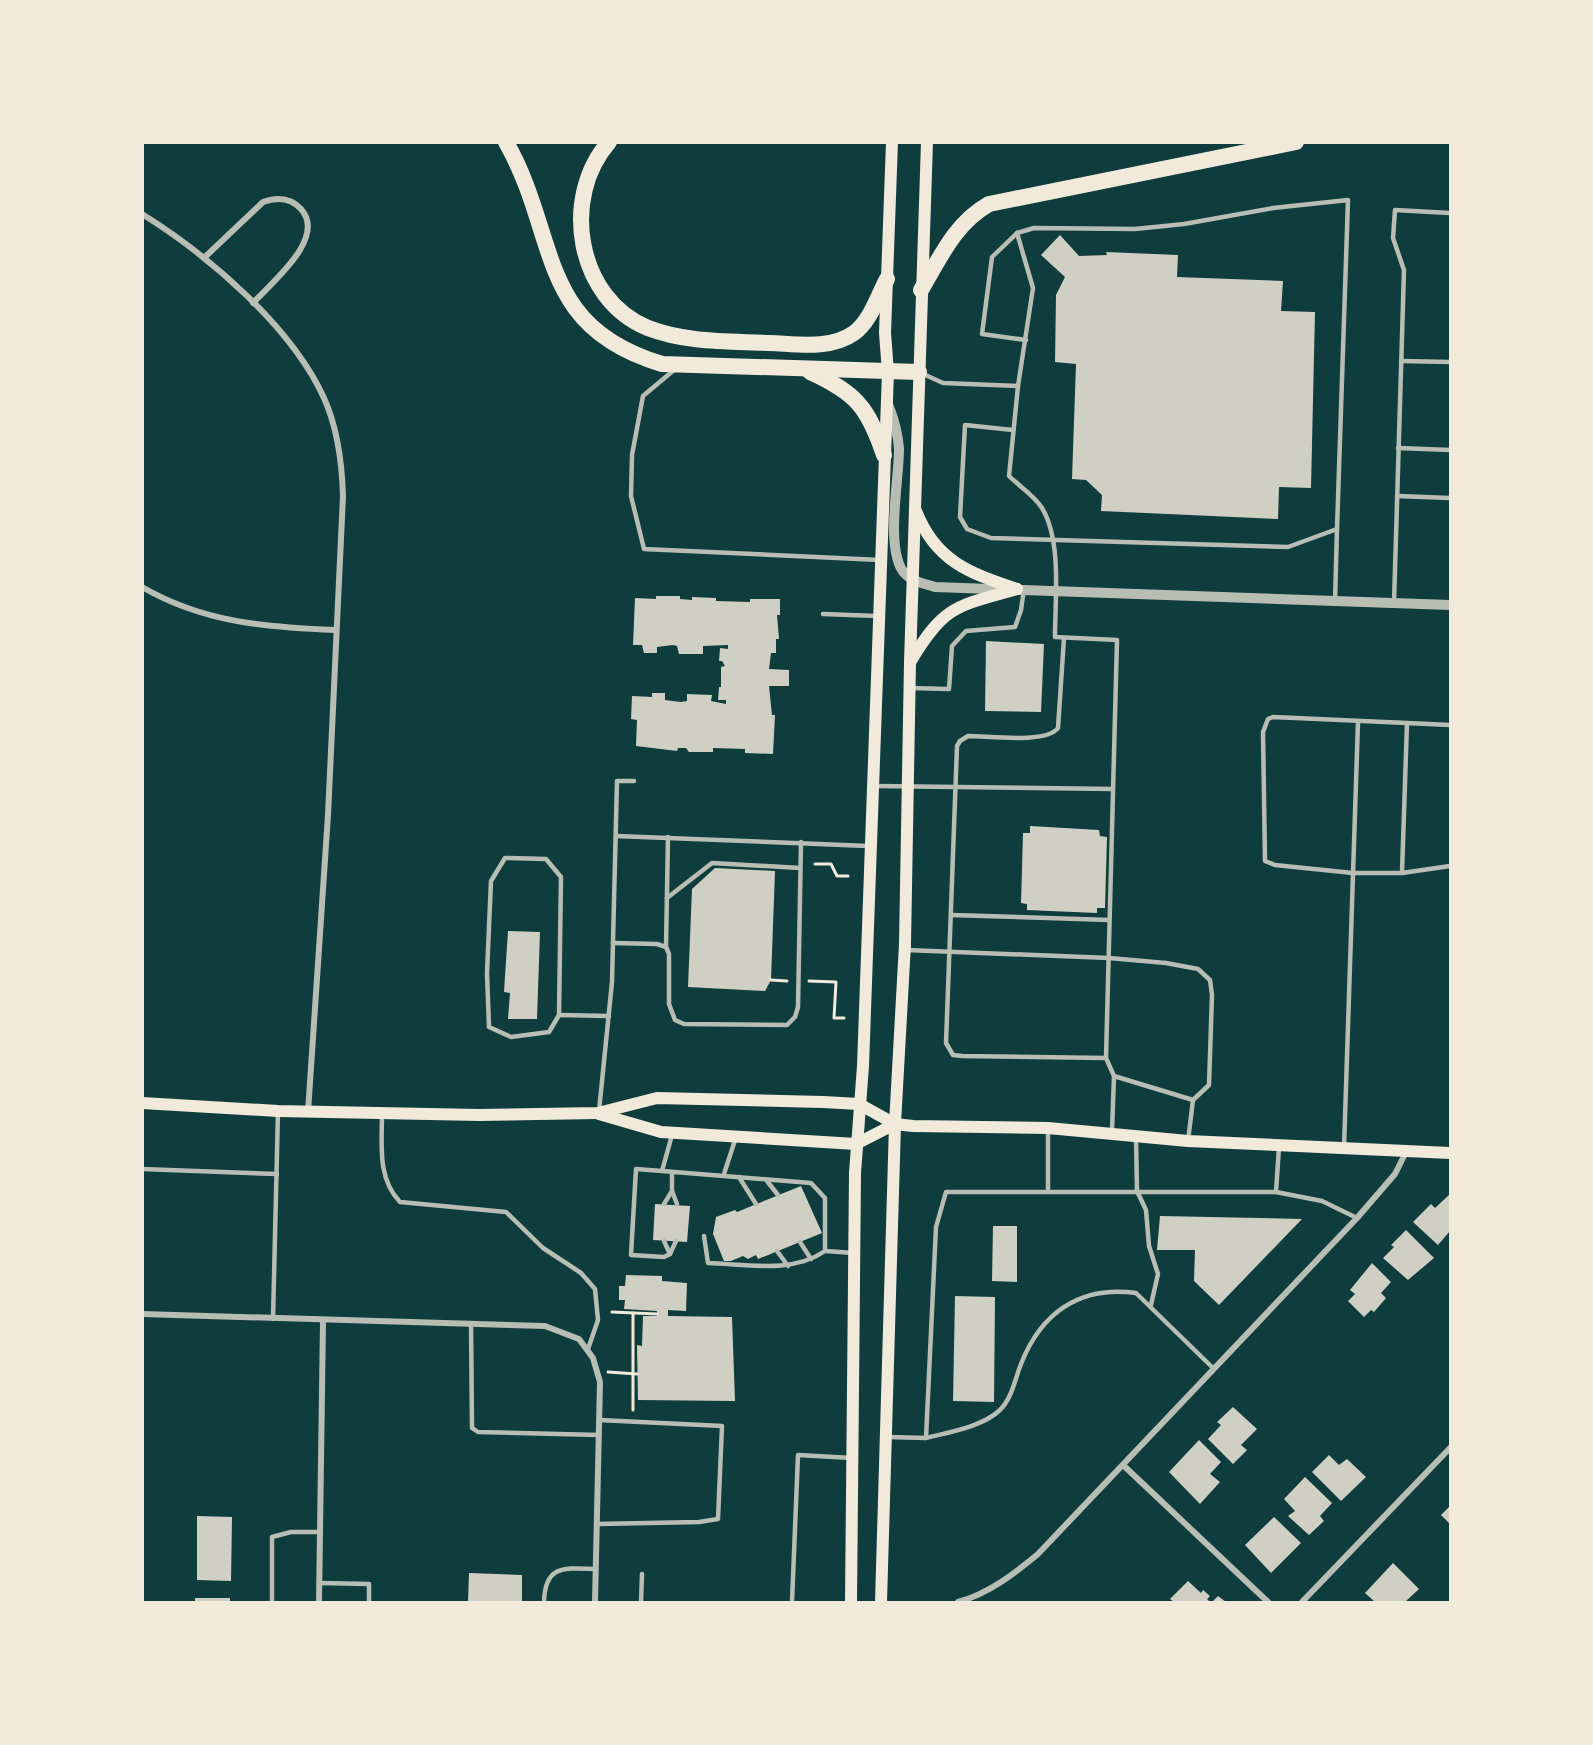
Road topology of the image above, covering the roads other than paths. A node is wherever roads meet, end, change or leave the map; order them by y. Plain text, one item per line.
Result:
1 (506, 142) edge
2 (609, 142) edge
3 (892, 142) edge
4 (927, 142) edge
5 (1296, 142) edge
6 (1450, 213) edge
7 (142, 214) edge
8 (1017, 233) junction
9 (205, 257) junction
10 (887, 279) junction
11 (921, 290) junction
12 (253, 303) junction
13 (1026, 340) junction
14 (1401, 361) junction
15 (1450, 362) edge
16 (681, 365) junction
17 (801, 368) junction
18 (888, 372) junction
19 (919, 372) junction
20 (1018, 386) junction
21 (887, 401) junction
22 (1013, 430) junction
23 (1398, 448) junction
24 (1450, 450) edge
25 (884, 455) junction
26 (1397, 496) junction
27 (1450, 498) edge
28 (914, 506) junction
29 (1337, 529) junction
30 (1053, 539) junction
31 (880, 560) junction
32 (913, 581) junction
33 (142, 587) edge
34 (1021, 589) junction
35 (1055, 590) junction
36 (1335, 601) junction
37 (1394, 603) junction
38 (1450, 605) edge
39 (823, 614) dead end
40 (877, 616) junction
41 (335, 630) junction
42 (1064, 638) junction
43 (910, 662) junction
44 (910, 688) junction
45 (1358, 722) junction
46 (1407, 723) junction
47 (1450, 725) edge
48 (634, 781) dead end
49 (873, 786) junction
50 (908, 786) junction
51 (956, 786) junction
52 (1113, 789) junction
53 (616, 836) junction
54 (668, 837) junction
55 (801, 842) junction
56 (871, 846) junction
57 (1450, 866) edge
58 (800, 868) junction
59 (1353, 873) junction
60 (1402, 873) junction
61 (667, 898) junction
62 (951, 915) junction
63 (1109, 920) junction
64 (613, 944) junction
65 (666, 947) junction
66 (905, 950) junction
67 (950, 951) junction
68 (1109, 958) junction
69 (559, 1015) junction
70 (609, 1016) junction
71 (1106, 1058) junction
72 (1114, 1076) junction
73 (1193, 1100) junction
74 (142, 1103) edge
75 (859, 1104) junction
76 (278, 1111) junction
77 (308, 1112) junction
78 (382, 1113) junction
79 (598, 1113) junction
80 (895, 1124) junction
81 (1048, 1128) junction
82 (672, 1132) junction
83 (1112, 1135) junction
84 (736, 1137) junction
85 (1136, 1138) junction
86 (1188, 1141) junction
87 (856, 1144) junction
88 (1279, 1145) junction
89 (1344, 1148) junction
90 (1406, 1151) junction
91 (1450, 1153) edge
92 (142, 1169) edge
93 (662, 1171) junction
94 (672, 1172) junction
95 (277, 1174) junction
96 (724, 1174) junction
97 (739, 1177) junction
98 (766, 1181) junction
99 (672, 1191) junction
100 (1048, 1191) junction
101 (1137, 1191) junction
102 (1276, 1192) junction
103 (778, 1195) dead end
104 (664, 1204) dead end
105 (677, 1204) dead end
106 (756, 1204) dead end
107 (1357, 1218) junction
108 (704, 1236) dead end
109 (664, 1241) dead end
110 (676, 1241) dead end
111 (800, 1242) dead end
112 (777, 1251) dead end
113 (825, 1251) junction
114 (854, 1253) junction
115 (670, 1254) junction
116 (811, 1259) junction
117 (788, 1266) junction
118 (1151, 1305) junction
119 (142, 1314) edge
120 (273, 1319) junction
121 (323, 1321) junction
122 (471, 1323) junction
123 (588, 1349) junction
124 (1212, 1368) junction
125 (599, 1420) junction
126 (599, 1435) junction
127 (887, 1437) junction
128 (926, 1438) junction
129 (1450, 1448) edge
130 (852, 1458) junction
131 (1124, 1464) junction
132 (597, 1524) junction
133 (320, 1532) junction
134 (596, 1569) junction
135 (642, 1574) dead end
136 (319, 1583) junction
137 (272, 1602) edge
138 (319, 1602) edge
139 (369, 1602) edge
140 (544, 1602) edge
141 (595, 1602) edge
142 (641, 1602) edge
143 (792, 1602) edge
144 (850, 1602) edge
145 (881, 1602) edge
146 (958, 1602) edge
147 (1268, 1602) edge
148 (1302, 1602) edge

1 - 16 highway
2 - 10 highway
3 - 10 main road
4 - 11 main road
5 - 11 highway
6 - 14 lane
7 - 9 street
8 - 13 lane
8 - 13 lane
8 - 29 lane
9 - 12 street
9 - 12 street
10 - 18 main road
11 - 19 main road
12 - 41 street
13 - 20 lane
14 - 15 lane
14 - 23 lane
16 - 17 highway
16 - 31 lane
17 - 18 highway
17 - 25 highway
18 - 19 highway
18 - 21 main road
19 - 20 lane
19 - 28 main road
20 - 22 lane
21 - 25 main road
21 - 32 street
22 - 30 lane
22 - 30 lane
23 - 24 lane
23 - 26 lane
25 - 31 main road
26 - 27 lane
26 - 37 lane
28 - 32 main road
28 - 34 main road
29 - 30 lane
29 - 36 lane
30 - 35 lane
31 - 40 main road
32 - 34 street
32 - 43 main road
33 - 41 street
34 - 35 street
34 - 43 main road
34 - 44 lane
35 - 36 street
35 - 42 lane
36 - 37 street
37 - 38 street
39 - 40 lane
40 - 49 main road
41 - 77 street
42 - 51 lane
42 - 52 lane
43 - 44 main road
44 - 50 main road
45 - 46 lane
45 - 59 lane
45 - 59 lane
46 - 47 lane
46 - 60 lane
48 - 53 lane
49 - 50 lane
49 - 56 main road
50 - 51 lane
50 - 66 main road
51 - 52 lane
51 - 62 lane
52 - 63 lane
53 - 54 lane
53 - 64 lane
54 - 55 lane
54 - 61 lane
55 - 56 lane
55 - 58 lane
56 - 75 main road
57 - 60 lane
58 - 61 lane
58 - 65 lane
59 - 60 lane
59 - 89 lane
61 - 65 lane
62 - 63 lane
62 - 67 lane
63 - 68 lane
64 - 65 lane
64 - 70 lane
66 - 67 lane
66 - 80 main road
67 - 68 lane
67 - 71 lane
68 - 71 lane
68 - 73 lane
69 - 69 lane
69 - 70 lane
70 - 79 lane
71 - 72 lane
72 - 73 lane
72 - 83 lane
73 - 86 lane
74 - 76 main road
75 - 79 main road
75 - 80 main road
75 - 87 main road
76 - 77 main road
76 - 95 lane
77 - 78 main road
78 - 79 main road
78 - 123 lane
79 - 82 main road
80 - 81 main road
80 - 87 main road
80 - 127 main road
81 - 83 main road
81 - 100 lane
82 - 84 main road
82 - 93 lane
83 - 85 main road
84 - 87 main road
84 - 96 lane
85 - 86 main road
85 - 101 lane
86 - 88 main road
87 - 114 main road
88 - 89 main road
88 - 102 lane
89 - 90 main road
90 - 91 main road
90 - 107 street
92 - 95 lane
93 - 94 lane
93 - 115 lane
94 - 96 lane
94 - 99 lane
95 - 120 lane
96 - 97 lane
97 - 98 lane
97 - 106 lane
98 - 103 lane
98 - 113 lane
99 - 104 lane
99 - 105 lane
100 - 101 lane
100 - 128 lane
101 - 102 lane
101 - 118 lane
102 - 107 lane
107 - 124 street
108 - 117 lane
109 - 115 lane
110 - 115 lane
111 - 116 lane
112 - 117 lane
113 - 114 lane
113 - 116 lane
114 - 130 main road
116 - 117 lane
118 - 124 lane
118 - 128 lane
119 - 120 street
120 - 121 street
121 - 122 street
121 - 133 street
122 - 123 street
122 - 126 lane
123 - 125 street
124 - 131 street
125 - 126 street
125 - 132 lane
126 - 132 street
127 - 128 lane
127 - 145 main road
129 - 148 street
130 - 143 lane
130 - 144 main road
131 - 146 street
131 - 147 street
132 - 134 street
133 - 136 street
133 - 137 lane
134 - 140 lane
134 - 141 street
135 - 142 lane
136 - 138 street
136 - 139 lane

